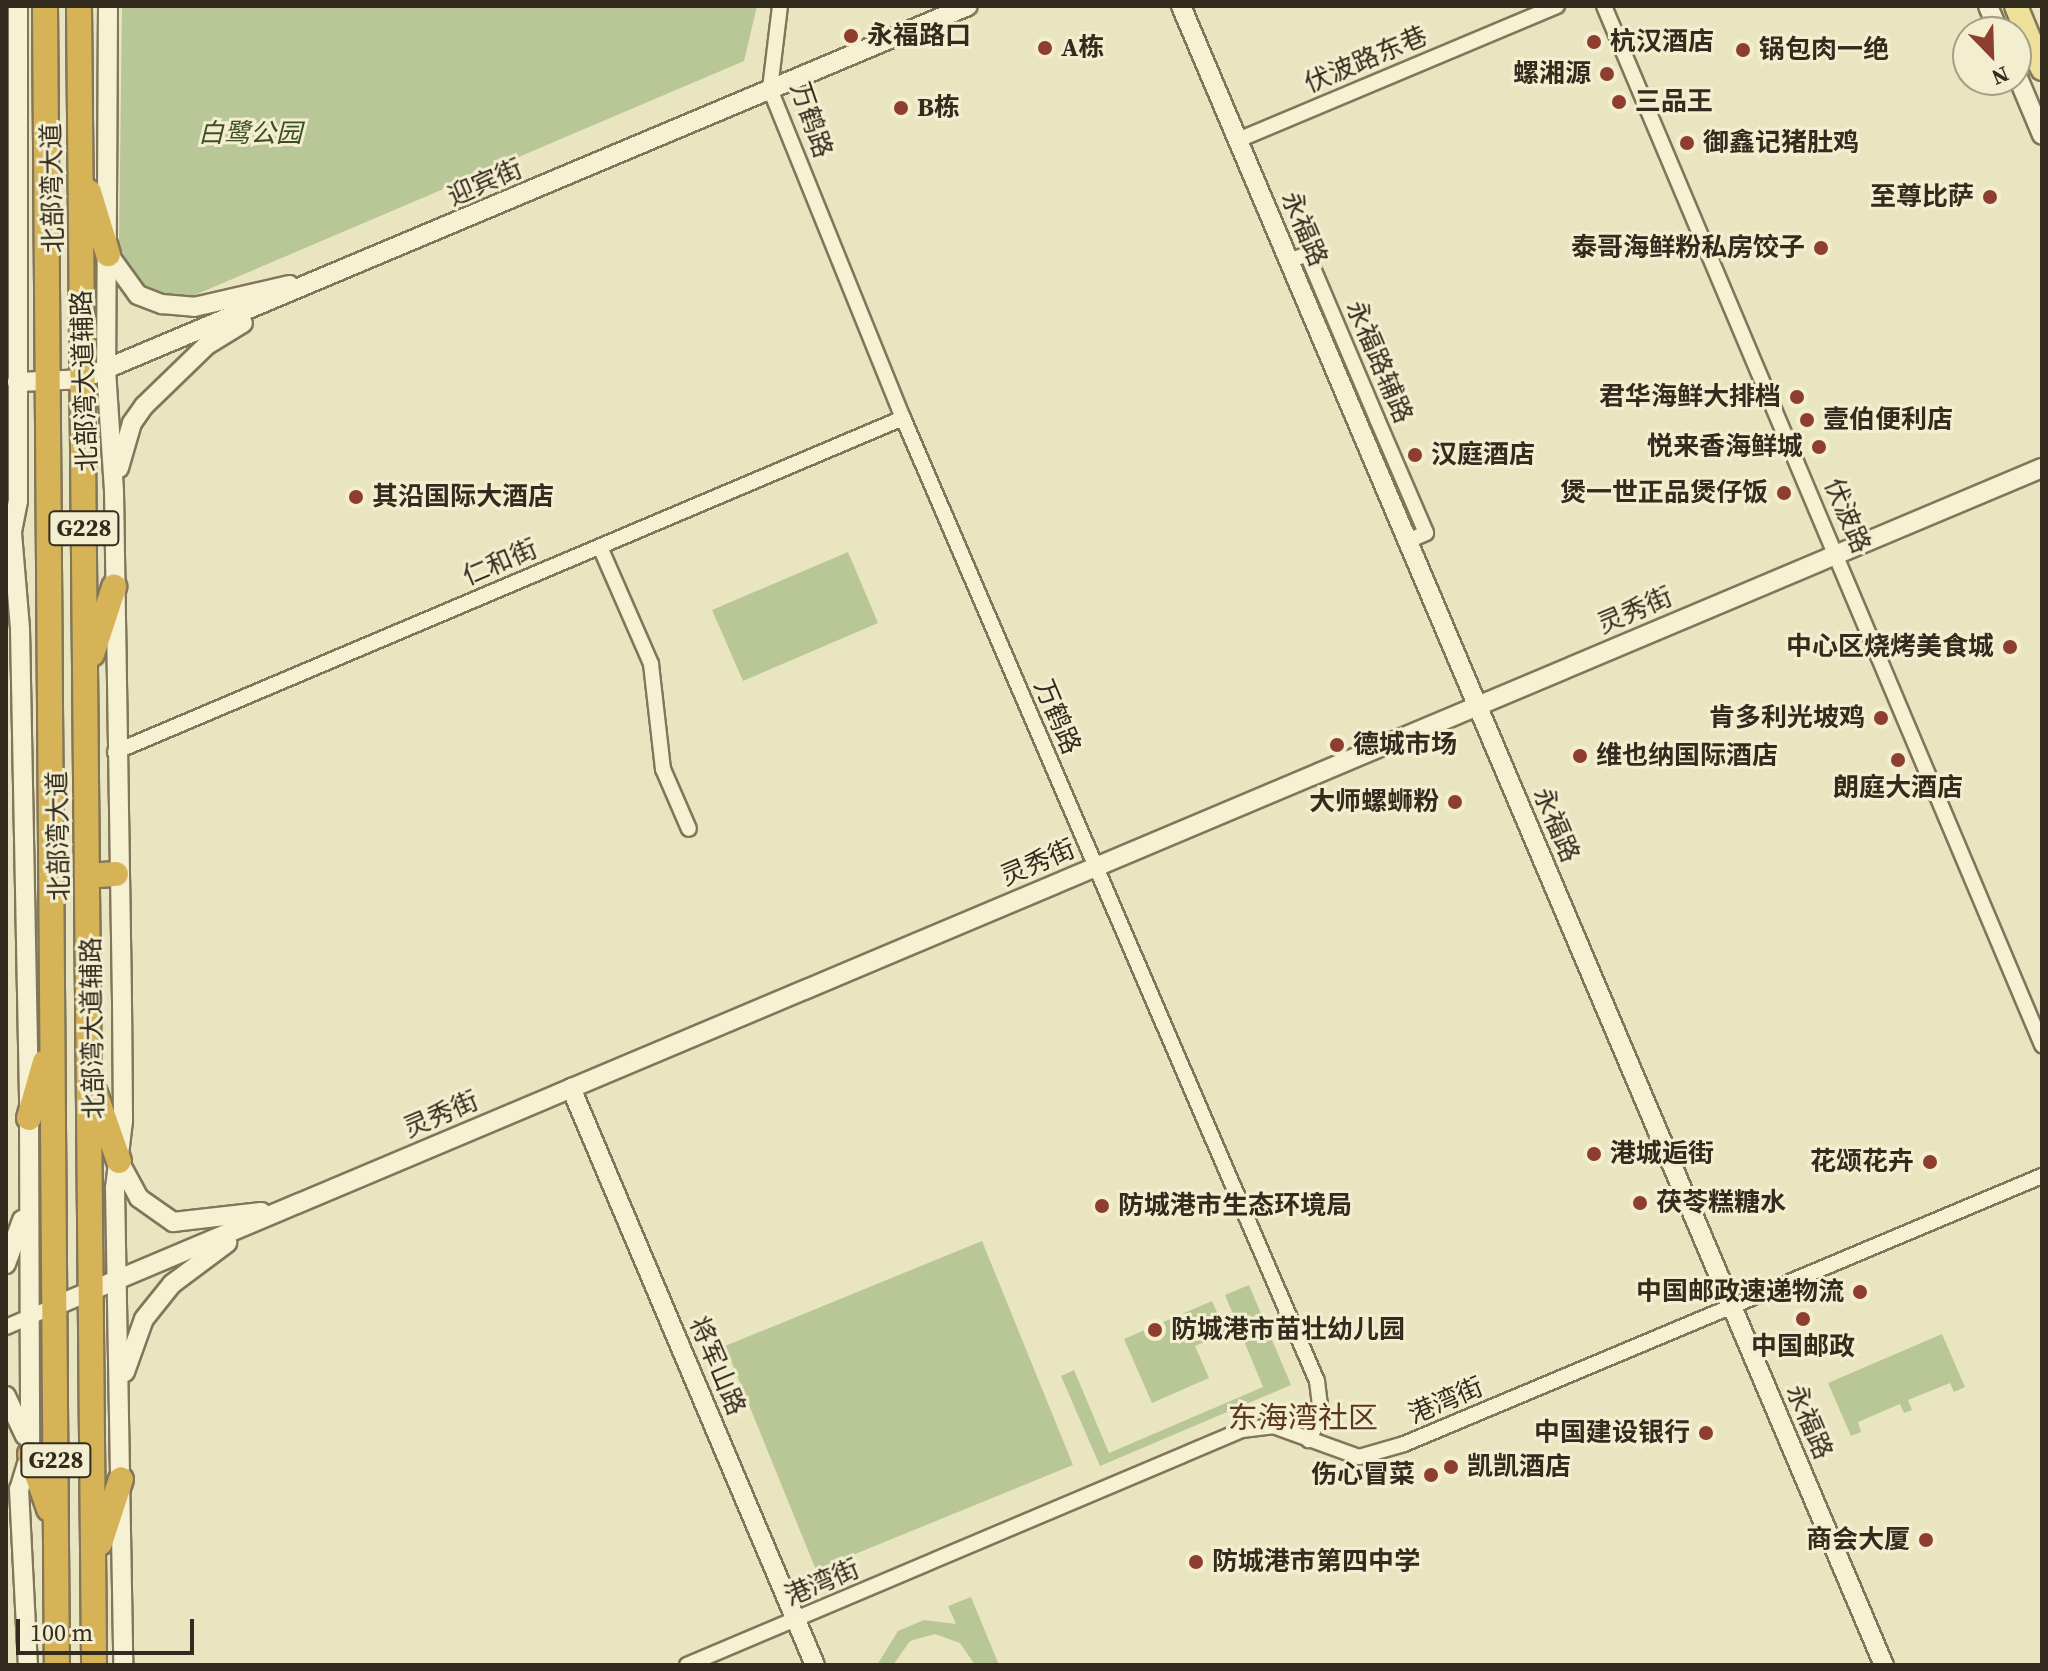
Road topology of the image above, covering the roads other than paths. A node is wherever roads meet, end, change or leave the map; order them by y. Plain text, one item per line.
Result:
1 (18, 6) edge
2 (45, 6) edge
3 (79, 6) edge
4 (108, 6) edge
5 (780, 6) edge
6 (968, 6) edge
7 (1181, 6) edge
8 (1557, 6) edge
9 (1604, 6) edge
10 (2016, 6) edge
11 (2042, 69) edge
12 (770, 89) junction
13 (2026, 96) edge
14 (2042, 135) edge
15 (1238, 140) junction
16 (81, 167) junction
17 (108, 254) junction
18 (340, 274) junction
19 (290, 294) junction
20 (106, 370) junction
21 (82, 379) junction
22 (48, 381) junction
23 (17, 382) junction
24 (903, 418) junction
25 (2042, 468) edge
26 (114, 491) junction
27 (600, 547) junction
28 (1837, 554) junction
29 (114, 587) junction
30 (85, 676) junction
31 (1477, 706) junction
32 (115, 752) junction
33 (689, 829) dead end
34 (1096, 867) junction
35 (116, 874) junction
36 (87, 876) junction
37 (53, 1033) junction
38 (2042, 1045) edge
39 (89, 1075) junction
40 (571, 1088) junction
41 (29, 1118) junction
42 (119, 1161) junction
43 (2042, 1176) edge
44 (29, 1186) junction
45 (288, 1208) junction
46 (6, 1264) edge
47 (116, 1280) junction
48 (91, 1291) junction
49 (55, 1306) junction
50 (1732, 1306) junction
51 (29, 1317) junction
52 (6, 1327) edge
53 (121, 1392) junction
54 (6, 1396) edge
55 (1309, 1440) junction
56 (30, 1454) junction
57 (121, 1479) junction
58 (56, 1529) junction
59 (93, 1564) junction
60 (796, 1620) junction
61 (28, 1665) edge
62 (57, 1665) edge
63 (94, 1665) edge
64 (123, 1665) edge
65 (687, 1665) edge
66 (815, 1665) edge
67 (1884, 1665) edge

1 - 23 main road
2 - 22 highway, 北部湾大道 / G228
3 - 16 highway, 北部湾大道 / G228
4 - 17 main road, 北部湾大道辅路
5 - 12 street, 万鹤路
6 - 12 main road, 迎宾街
7 - 15 main road, 永福路
8 - 15 street, 伏波路东巷
9 - 28 street, 伏波路
10 - 11 main road
12 - 18 main road, 迎宾街
12 - 24 street, 万鹤路
13 - 14 main road
15 - 31 main road, 永福路
16 - 17 highway
16 - 21 highway, 北部湾大道 / G228
17 - 18 main road
17 - 20 main road, 北部湾大道辅路
18 - 19 main road, 迎宾街
19 - 20 main road, 迎宾街
19 - 26 main road
20 - 21 main road, 迎宾街
20 - 26 main road, 北部湾大道辅路
21 - 22 main road, 迎宾街
21 - 30 highway, 北部湾大道 / G228
22 - 23 main road, 迎宾街
22 - 37 highway, 北部湾大道 / G228
23 - 41 main road
24 - 27 street, 仁和街
24 - 34 street, 万鹤路
25 - 28 main road, 灵秀街
26 - 29 main road, 北部湾大道辅路
27 - 32 street, 仁和街
27 - 33 street
28 - 31 main road, 灵秀街
28 - 38 street, 伏波路
29 - 30 highway
29 - 32 main road, 北部湾大道辅路
30 - 36 highway, 北部湾大道 / G228
31 - 34 main road, 灵秀街
31 - 50 main road, 永福路
32 - 35 main road, 北部湾大道辅路
34 - 40 main road, 灵秀街
34 - 55 street, 万鹤路
35 - 36 highway
35 - 42 main road, 北部湾大道辅路
36 - 39 highway, 北部湾大道 / G228
37 - 41 highway
37 - 49 highway, 北部湾大道 / G228
39 - 42 highway
39 - 48 highway, 北部湾大道 / G228
40 - 45 main road, 灵秀街
40 - 60 main road, 将军山路
41 - 44 main road
42 - 45 main road
42 - 47 main road, 北部湾大道辅路
43 - 50 street, 港湾街
44 - 46 main road
44 - 51 main road
45 - 47 main road, 灵秀街
45 - 53 main road
47 - 48 main road, 灵秀街
47 - 53 main road, 北部湾大道辅路
48 - 49 main road, 灵秀街
48 - 59 highway, 北部湾大道 / G228
49 - 51 street
49 - 58 highway, 北部湾大道 / G228
50 - 55 street, 港湾街
50 - 67 main road, 永福路
51 - 52 street
51 - 56 main road
53 - 57 main road, 北部湾大道辅路
54 - 56 main road
55 - 60 street, 港湾街
56 - 58 highway
56 - 61 main road
57 - 59 highway
57 - 64 main road, 北部湾大道辅路
58 - 62 highway, 北部湾大道 / G228
59 - 63 highway, 北部湾大道 / G228
60 - 65 street, 港湾街
60 - 66 main road, 将军山路

